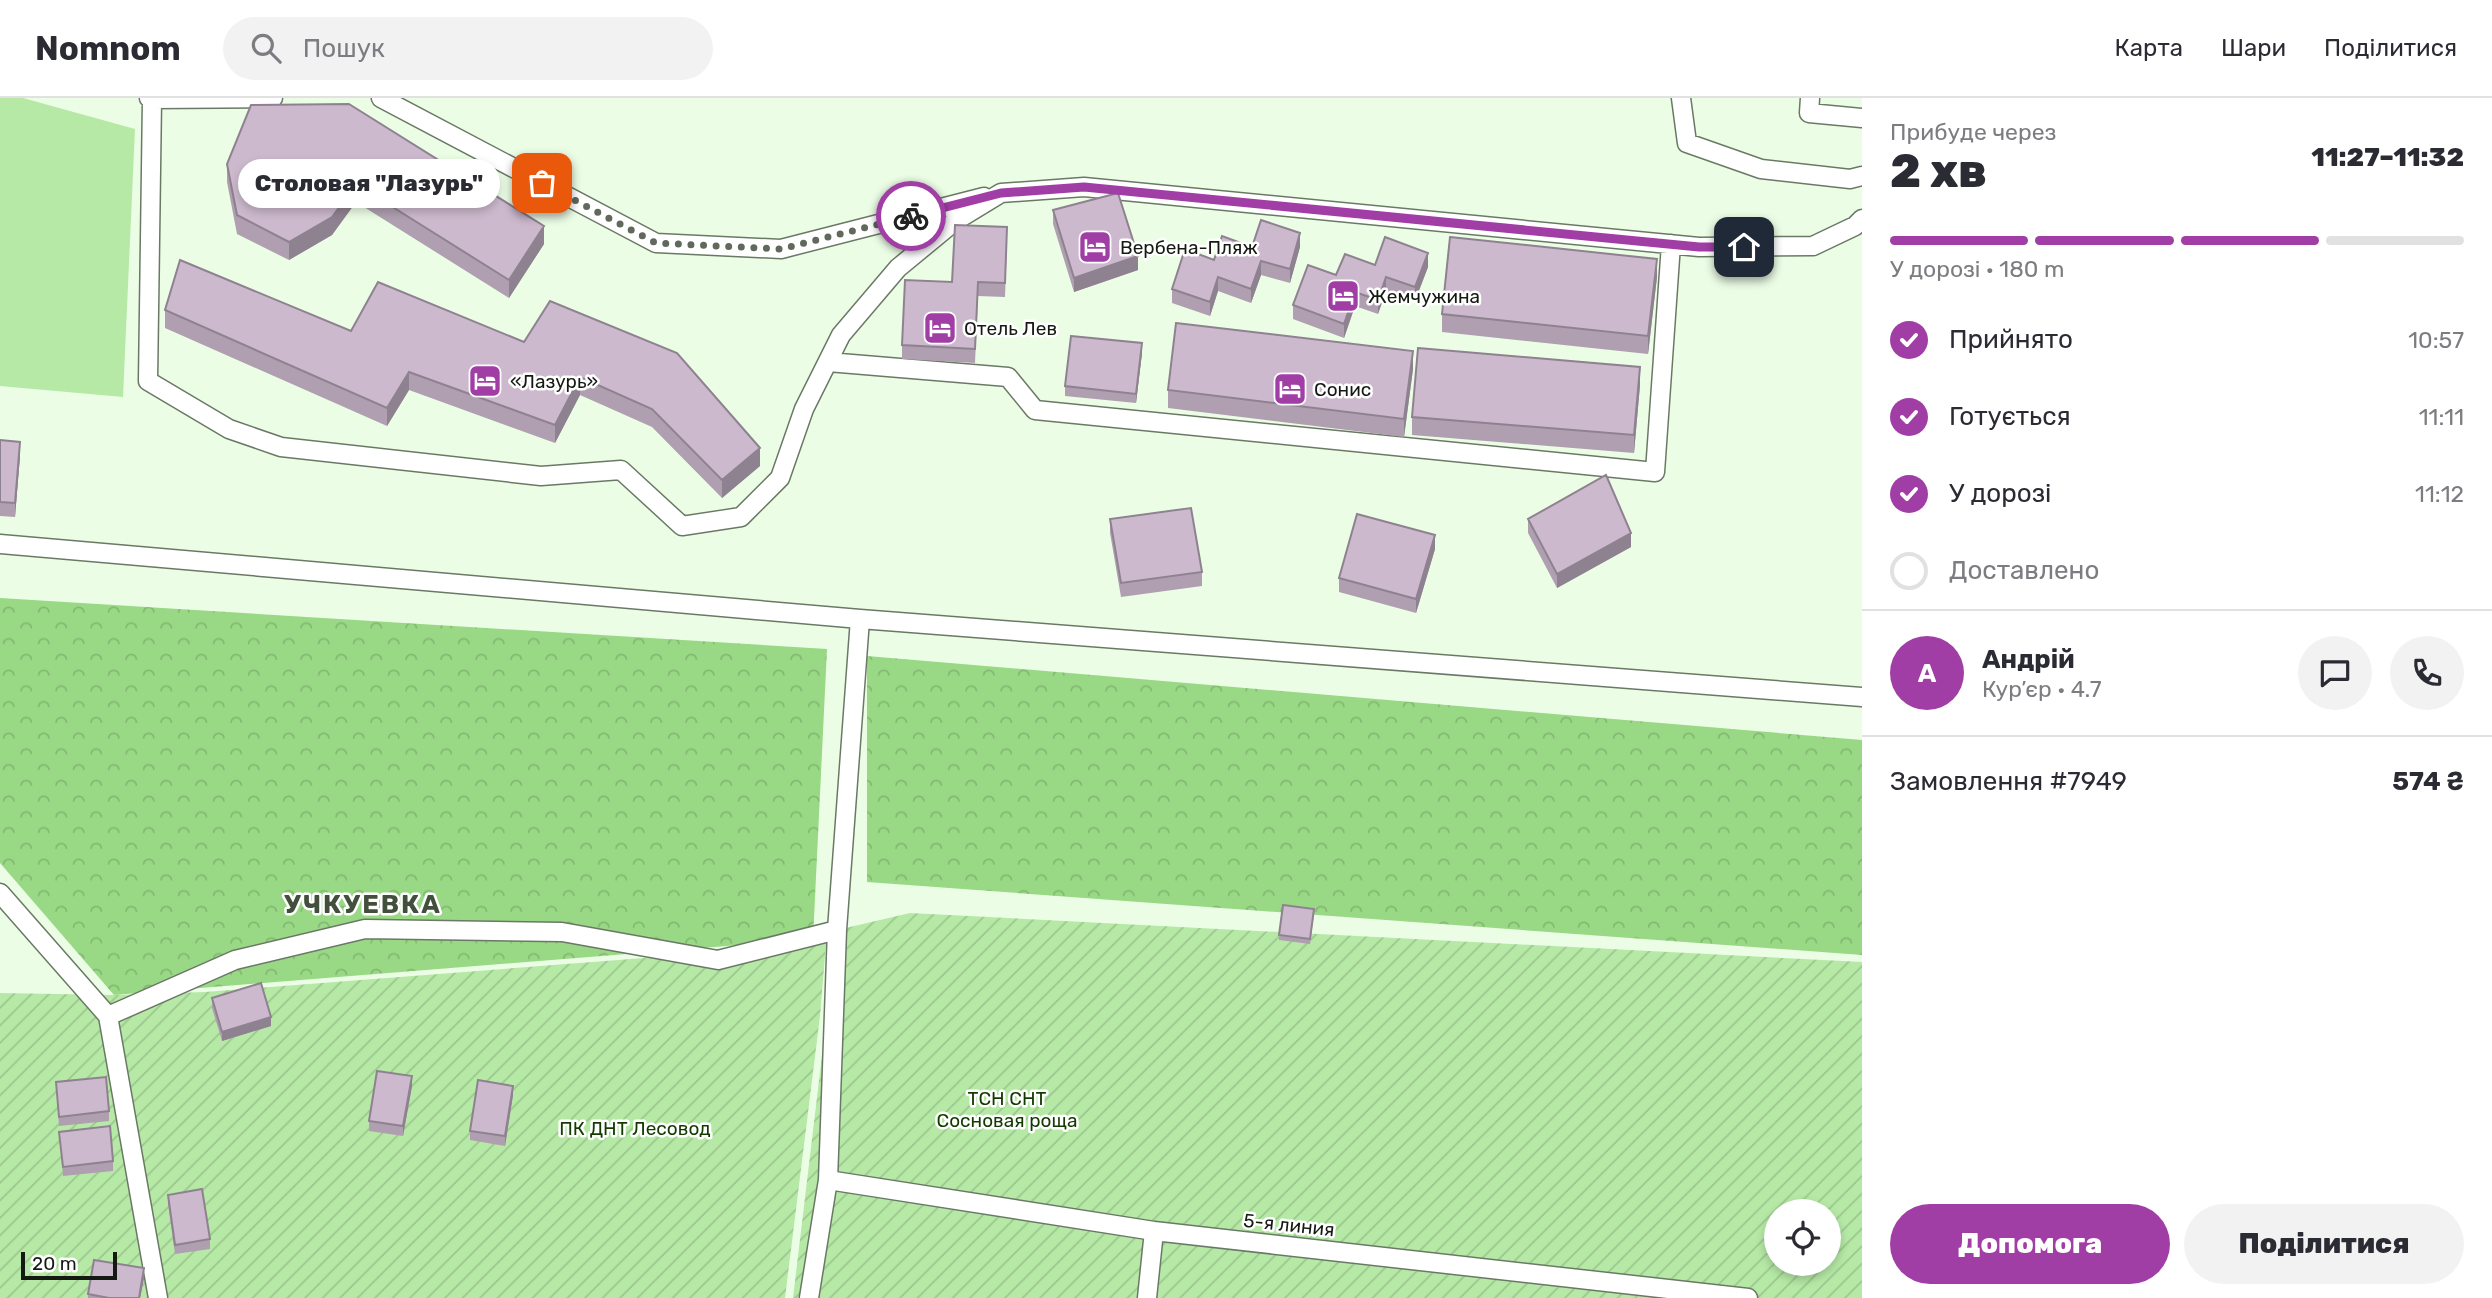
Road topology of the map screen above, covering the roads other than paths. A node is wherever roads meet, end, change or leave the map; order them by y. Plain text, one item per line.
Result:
1 (150, 98) edge
2 (273, 98) edge
3 (381, 98) edge
4 (1681, 98) edge
5 (1810, 98) edge
6 (1862, 118) edge
7 (1862, 176) edge
8 (1001, 193) junction
9 (1862, 219) edge
10 (1671, 244) junction
11 (828, 362) junction
12 (0, 544) edge
13 (860, 619) junction
14 (1862, 697) edge
15 (0, 893) edge
16 (837, 930) junction
17 (108, 1016) junction
18 (828, 1180) junction
19 (1154, 1231) junction
20 (158, 1298) edge
21 (809, 1298) edge
22 (1147, 1298) edge
23 (1748, 1298) edge

1 - 2 lane
1 - 11 lane
3 - 8 lane
4 - 7 lane
5 - 6 lane
8 - 10 lane
8 - 11 lane
9 - 10 lane
10 - 11 lane
12 - 13 lane
13 - 14 lane
13 - 16 lane
15 - 17 lane
16 - 17 lane
16 - 18 lane
17 - 20 lane
18 - 19 lane, 5-я линия
18 - 21 lane
19 - 22 lane
19 - 23 lane, 5-я линия

